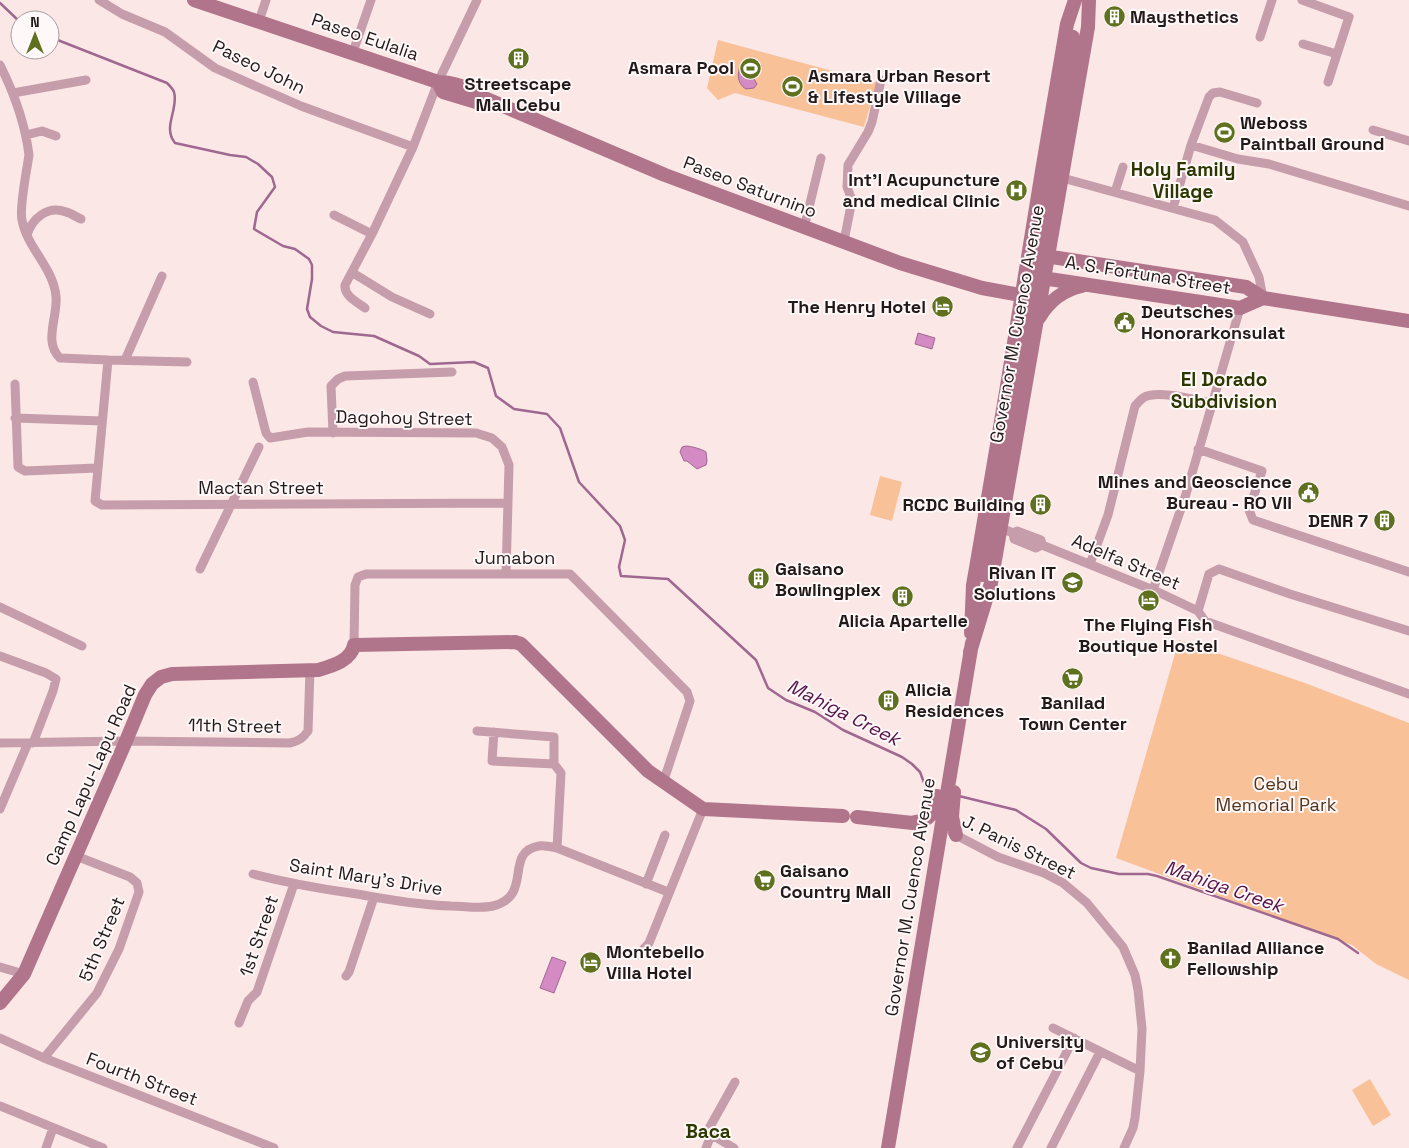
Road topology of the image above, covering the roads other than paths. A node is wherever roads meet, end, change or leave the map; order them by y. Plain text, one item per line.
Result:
1 (98, 0) edge
2 (194, 0) edge
3 (266, 0) edge
4 (371, 0) edge
5 (477, 0) edge
6 (1075, 0) edge
7 (1081, 0) edge
8 (1089, 0) edge
9 (1272, 0) edge
10 (1302, 0) edge
11 (259, 21) junction
12 (1260, 37) dead end
13 (1303, 44) dead end
14 (353, 52) junction
15 (1337, 54) junction
16 (0, 65) edge
17 (86, 80) dead end
18 (881, 80) dead end
19 (438, 82) junction
20 (1328, 82) dead end
21 (13, 93) junction
22 (1258, 102) dead end
23 (1373, 130) dead end
24 (26, 136) junction
25 (56, 136) dead end
26 (1409, 141) edge
27 (1191, 145) junction
28 (413, 147) junction
29 (821, 158) dead end
30 (1123, 167) dead end
31 (1042, 171) junction
32 (1062, 177) junction
33 (1116, 192) junction
34 (1409, 206) edge
35 (1173, 208) junction
36 (1035, 210) junction
37 (1055, 214) junction
38 (334, 216) dead end
39 (81, 219) dead end
40 (804, 228) junction
41 (372, 234) junction
42 (27, 236) junction
43 (844, 242) junction
44 (1029, 254) junction
45 (1048, 257) junction
46 (353, 273) junction
47 (162, 276) dead end
48 (1025, 276) junction
49 (1045, 279) junction
50 (1088, 285) junction
51 (1022, 296) junction
52 (1263, 298) junction
53 (1041, 299) junction
54 (365, 308) dead end
55 (1240, 308) junction
56 (430, 314) dead end
57 (1409, 321) edge
58 (1036, 322) junction
59 (108, 360) junction
60 (125, 360) junction
61 (187, 362) dead end
62 (452, 372) dead end
63 (253, 382) dead end
64 (14, 384) dead end
65 (1006, 392) junction
66 (1024, 395) junction
67 (1211, 403) junction
68 (15, 418) junction
69 (102, 421) junction
70 (1001, 424) junction
71 (1018, 426) junction
72 (333, 433) junction
73 (259, 447) dead end
74 (1198, 449) junction
75 (97, 468) junction
76 (508, 502) junction
77 (231, 504) junction
78 (1007, 531) junction
79 (1090, 564) junction
80 (200, 569) dead end
81 (1409, 572) edge
82 (506, 574) junction
83 (1153, 590) junction
84 (0, 607) edge
85 (1198, 611) junction
86 (1409, 631) edge
87 (354, 645) junction
88 (82, 646) dead end
89 (970, 652) junction
90 (0, 656) edge
91 (310, 670) junction
92 (1409, 694) edge
93 (961, 707) junction
94 (477, 731) dead end
95 (494, 732) junction
96 (126, 741) junction
97 (0, 743) edge
98 (30, 743) junction
99 (554, 764) junction
100 (950, 767) junction
101 (663, 783) junction
102 (944, 804) junction
103 (0, 809) edge
104 (703, 809) junction
105 (843, 816) dead end
106 (857, 817) dead end
107 (915, 822) junction
108 (940, 828) junction
109 (956, 834) junction
110 (665, 835) dead end
111 (557, 848) junction
112 (76, 856) junction
113 (253, 874) dead end
114 (294, 884) junction
115 (646, 884) junction
116 (668, 892) junction
117 (374, 897) junction
118 (638, 955) dead end
119 (0, 967) edge
120 (24, 974) junction
121 (346, 976) dead end
122 (0, 1003) edge
123 (239, 1023) dead end
124 (1053, 1028) dead end
125 (0, 1038) edge
126 (1074, 1038) junction
127 (1100, 1052) junction
128 (44, 1058) junction
129 (1140, 1071) junction
130 (735, 1082) dead end
131 (0, 1106) edge
132 (53, 1128) junction
133 (710, 1135) junction
134 (46, 1148) edge
135 (103, 1148) edge
136 (274, 1148) edge
137 (706, 1148) edge
138 (734, 1148) edge
139 (888, 1148) edge
140 (1018, 1148) edge
141 (1051, 1148) edge
142 (1124, 1148) edge

1 - 28 street, Paseo John
2 - 11 main road, Paseo Eulalia
3 - 11 street
4 - 14 street
5 - 19 street
6 - 31 main road, Governor M. Cuenco Avenue
7 - 89 main road, Governor M. Cuenco Avenue, bridge
8 - 32 main road, Governor M. Cuenco Avenue
9 - 12 street
10 - 15 street
11 - 14 main road, Paseo Eulalia
13 - 15 street
14 - 19 main road, Paseo Eulalia
15 - 20 street
16 - 21 street
17 - 21 street
18 - 43 street
19 - 28 street
19 - 40 main road, Paseo Saturnino
21 - 24 street
22 - 27 street
23 - 26 street
24 - 25 street
24 - 42 street
27 - 34 street
27 - 35 street
28 - 41 street
29 - 40 street
30 - 33 street
31 - 32 street
31 - 36 main road, Governor M. Cuenco Avenue
32 - 33 street
32 - 37 main road, Governor M. Cuenco Avenue
33 - 35 street
35 - 52 street
36 - 37 main road
36 - 44 main road, Governor M. Cuenco Avenue
37 - 45 main road, Governor M. Cuenco Avenue
38 - 41 street
39 - 42 street
40 - 43 main road, Paseo Saturnino
41 - 46 street
42 - 59 street
43 - 51 main road, Paseo Saturnino
44 - 45 main road, A. S. Fortuna Street
44 - 48 main road, Governor M. Cuenco Avenue
45 - 49 main road, Governor M. Cuenco Avenue
45 - 52 main road, A. S. Fortuna Street
46 - 54 street
46 - 56 street
47 - 60 street
48 - 49 main road, A. S. Fortuna Street
48 - 51 main road, Governor M. Cuenco Avenue
49 - 50 main road, A. S. Fortuna Street
49 - 53 main road, Governor M. Cuenco Avenue
50 - 55 main road, A. S. Fortuna Street
50 - 58 main road
51 - 53 main road, Paseo Saturnino
51 - 65 main road, Governor M. Cuenco Avenue
52 - 55 main road, A. S. Fortuna Street
52 - 57 main road, A. S. Fortuna Street
53 - 58 main road, Governor M. Cuenco Avenue
55 - 67 street
58 - 66 main road, Governor M. Cuenco Avenue
59 - 60 street
59 - 69 street, Mactan Street
60 - 61 street
62 - 72 street
63 - 72 street, Dagohoy Street
64 - 68 street
65 - 66 main road
65 - 70 main road, Governor M. Cuenco Avenue
66 - 71 main road, Governor M. Cuenco Avenue
67 - 74 street
67 - 79 street
68 - 69 street
68 - 75 street
69 - 75 street, Mactan Street
70 - 71 main road
70 - 89 main road, Governor M. Cuenco Avenue
71 - 78 main road, Governor M. Cuenco Avenue
72 - 76 street, Dagohoy Street
73 - 77 street
74 - 81 street
74 - 83 street
75 - 77 street, Mactan Street
76 - 77 street, Mactan Street
76 - 82 street, Dagohoy Street
77 - 80 street
78 - 79 street, Adelfa Street
78 - 89 main road, Governor M. Cuenco Avenue
79 - 83 street, Adelfa Street
82 - 87 street, Jumabon
82 - 101 street, Jumabon
83 - 85 street, Adelfa Street
84 - 88 street
85 - 86 street
85 - 92 street, Adelfa Street
87 - 91 main road, Camp Lapu-Lapu Road
87 - 101 main road
89 - 93 main road, Governor M. Cuenco Avenue
90 - 98 street
91 - 96 main road, Camp Lapu-Lapu Road
91 - 96 street, 11th Street
93 - 100 main road
93 - 100 main road, Governor M. Cuenco Avenue
94 - 95 street
95 - 99 street
95 - 99 street
96 - 98 street, 11th Street
96 - 112 main road, Camp Lapu-Lapu Road
97 - 98 street, 11th Street
98 - 103 street
99 - 111 street
100 - 102 main road, Governor M. Cuenco Avenue
101 - 104 main road
102 - 107 main road
102 - 108 main road, Governor M. Cuenco Avenue
102 - 109 main road
104 - 105 main road
104 - 116 street
106 - 107 main road
107 - 108 main road
108 - 109 street, J. Panis Street
108 - 139 main road, Governor M. Cuenco Avenue
109 - 129 street, J. Panis Street
110 - 115 street
111 - 115 street, Saint Mary's Drive
111 - 117 street, Saint Mary's Drive
112 - 120 main road, Camp Lapu-Lapu Road
112 - 128 street, 5th Street
113 - 114 street, Saint Mary's Drive
114 - 117 street, Saint Mary's Drive
114 - 123 street, 1st Street
115 - 116 street, Saint Mary's Drive
116 - 118 street
117 - 121 street
119 - 120 street
120 - 122 main road, Camp Lapu-Lapu Road
124 - 126 street
125 - 128 street, Fourth Street
126 - 127 street
126 - 140 street
127 - 129 street
127 - 141 street
128 - 136 street, Fourth Street
129 - 142 street, J. Panis Street
130 - 133 street
131 - 132 street
132 - 134 street
132 - 135 street
133 - 137 street
133 - 138 street

